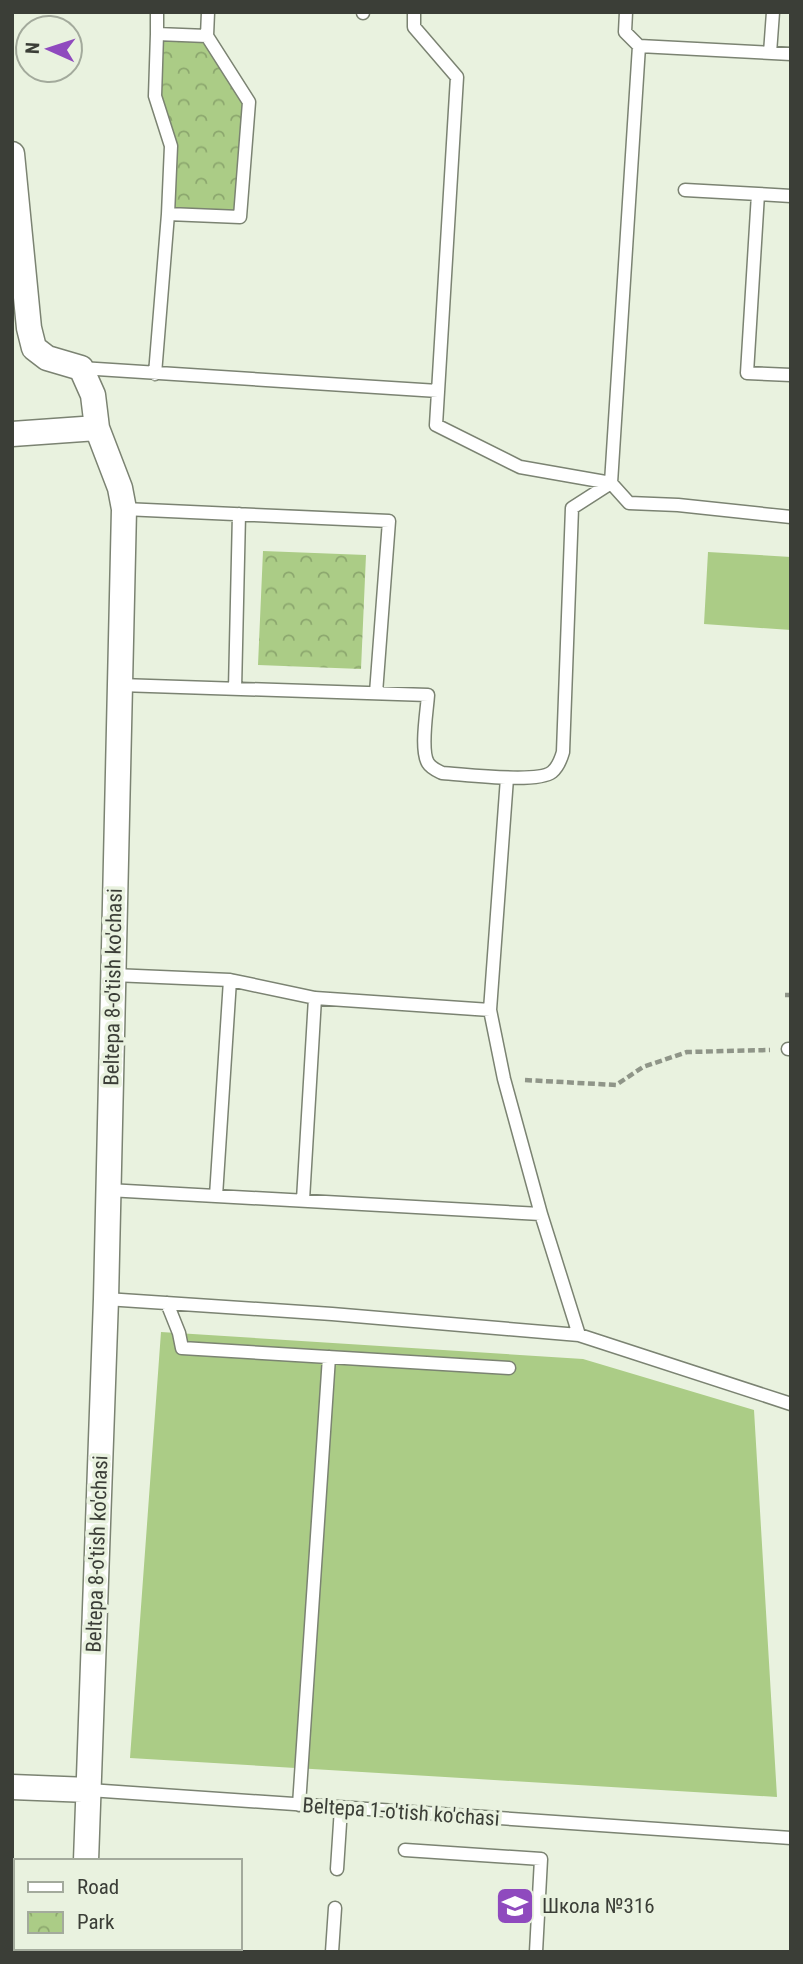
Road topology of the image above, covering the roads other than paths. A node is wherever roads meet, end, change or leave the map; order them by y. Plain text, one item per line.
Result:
1 (156, 12) edge
2 (208, 12) edge
3 (414, 12) edge
4 (626, 12) edge
5 (773, 12) edge
6 (157, 34) junction
7 (206, 36) junction
8 (639, 46) junction
9 (770, 53) junction
10 (791, 54) edge
11 (12, 154) edge
12 (685, 190) dead end
13 (758, 194) junction
14 (791, 196) edge
15 (168, 214) junction
16 (81, 368) junction
17 (155, 373) junction
18 (791, 375) edge
19 (438, 391) junction
20 (97, 428) junction
21 (12, 434) edge
22 (611, 483) junction
23 (124, 509) junction
24 (239, 514) junction
25 (791, 517) edge
26 (120, 685) junction
27 (235, 689) junction
28 (376, 693) junction
29 (507, 778) junction
30 (113, 975) junction
31 (230, 980) junction
32 (315, 998) junction
33 (490, 1010) junction
34 (108, 1190) junction
35 (216, 1196) junction
36 (303, 1200) junction
37 (541, 1214) junction
38 (106, 1299) junction
39 (167, 1303) junction
40 (579, 1335) junction
41 (329, 1357) junction
42 (509, 1368) dead end
43 (791, 1404) edge
44 (12, 1787) edge
45 (89, 1790) junction
46 (299, 1805) junction
47 (341, 1808) junction
48 (791, 1838) edge
49 (405, 1850) dead end
50 (86, 1859) edge
51 (337, 1869) dead end
52 (335, 1909) dead end
53 (332, 1952) edge
54 (536, 1952) edge

1 - 6 lane
2 - 7 lane
3 - 19 lane
4 - 8 lane
5 - 9 lane
6 - 7 lane
6 - 15 lane
7 - 15 lane
8 - 9 lane
8 - 22 lane
9 - 10 lane
11 - 16 street
12 - 13 lane
13 - 14 lane
13 - 18 lane
15 - 17 lane
16 - 17 lane
16 - 20 street, Beltepa 8-o'tish ko'chasi
17 - 19 lane
19 - 22 lane
20 - 21 street
20 - 23 street, Beltepa 8-o'tish ko'chasi
22 - 25 lane
22 - 29 lane
23 - 24 lane
23 - 26 street, Beltepa 8-o'tish ko'chasi
24 - 27 lane
24 - 28 lane
26 - 27 lane
26 - 30 street, Beltepa 8-o'tish ko'chasi
27 - 28 lane
28 - 29 lane
29 - 33 lane
30 - 31 lane
30 - 34 street, Beltepa 8-o'tish ko'chasi
31 - 32 lane
31 - 35 lane
32 - 33 lane
32 - 36 lane
33 - 37 lane
34 - 35 lane
34 - 38 street, Beltepa 8-o'tish ko'chasi
35 - 36 lane
36 - 37 lane
37 - 40 lane
38 - 39 lane
38 - 45 street, Beltepa 8-o'tish ko'chasi
39 - 40 lane
39 - 41 lane
40 - 43 lane
41 - 42 lane
41 - 46 lane
44 - 45 street, Beltepa 1-o'tish ko'chasi
45 - 46 lane, Beltepa 1-o'tish ko'chasi
45 - 50 street, Beltepa 8-o'tish ko'chasi
46 - 47 lane, Beltepa 1-o'tish ko'chasi
47 - 48 lane, Beltepa 1-o'tish ko'chasi
47 - 51 lane
49 - 54 lane
52 - 53 lane

